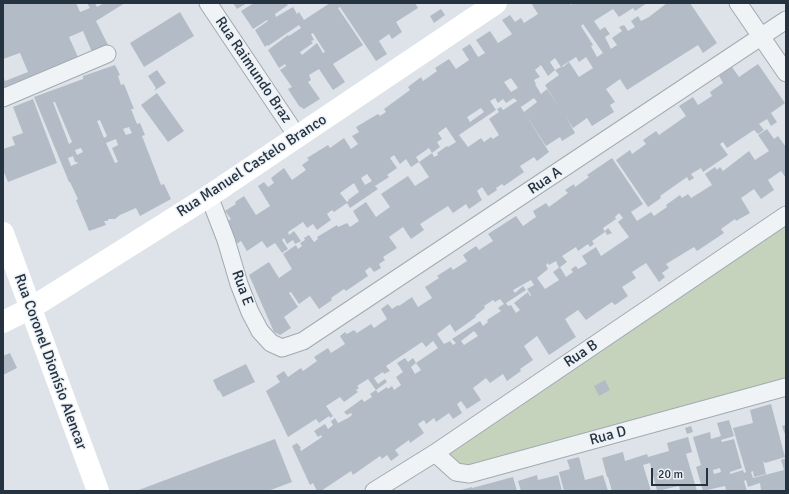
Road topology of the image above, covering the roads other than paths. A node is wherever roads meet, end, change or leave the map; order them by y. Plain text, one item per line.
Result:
1 (208, 3) edge
2 (496, 3) edge
3 (738, 3) edge
4 (786, 20) edge
5 (761, 37) junction
6 (107, 54) dead end
7 (786, 73) edge
8 (3, 98) edge
9 (297, 136) junction
10 (209, 196) junction
11 (786, 214) edge
12 (3, 233) edge
13 (31, 308) junction
14 (3, 322) edge
15 (303, 341) joint
16 (786, 387) edge
17 (435, 453) junction
18 (98, 491) edge
19 (374, 491) edge

1 - 9 street, Rua Raimundo Braz
2 - 9 street, Rua Manuel Castelo Branco
3 - 5 street
4 - 5 street, Rua A
5 - 7 street
5 - 15 street, Rua A
6 - 8 street
9 - 10 street, Rua Manuel Castelo Branco
10 - 13 street, Rua Manuel Castelo Branco
10 - 15 street, Rua E
11 - 17 street, Rua B
12 - 13 street, Rua Coronel Dionísio Alencar
13 - 14 street, Rua Manuel Castelo Branco
13 - 18 street, Rua Coronel Dionísio Alencar
16 - 17 street, Rua D
17 - 19 street, Rua B

